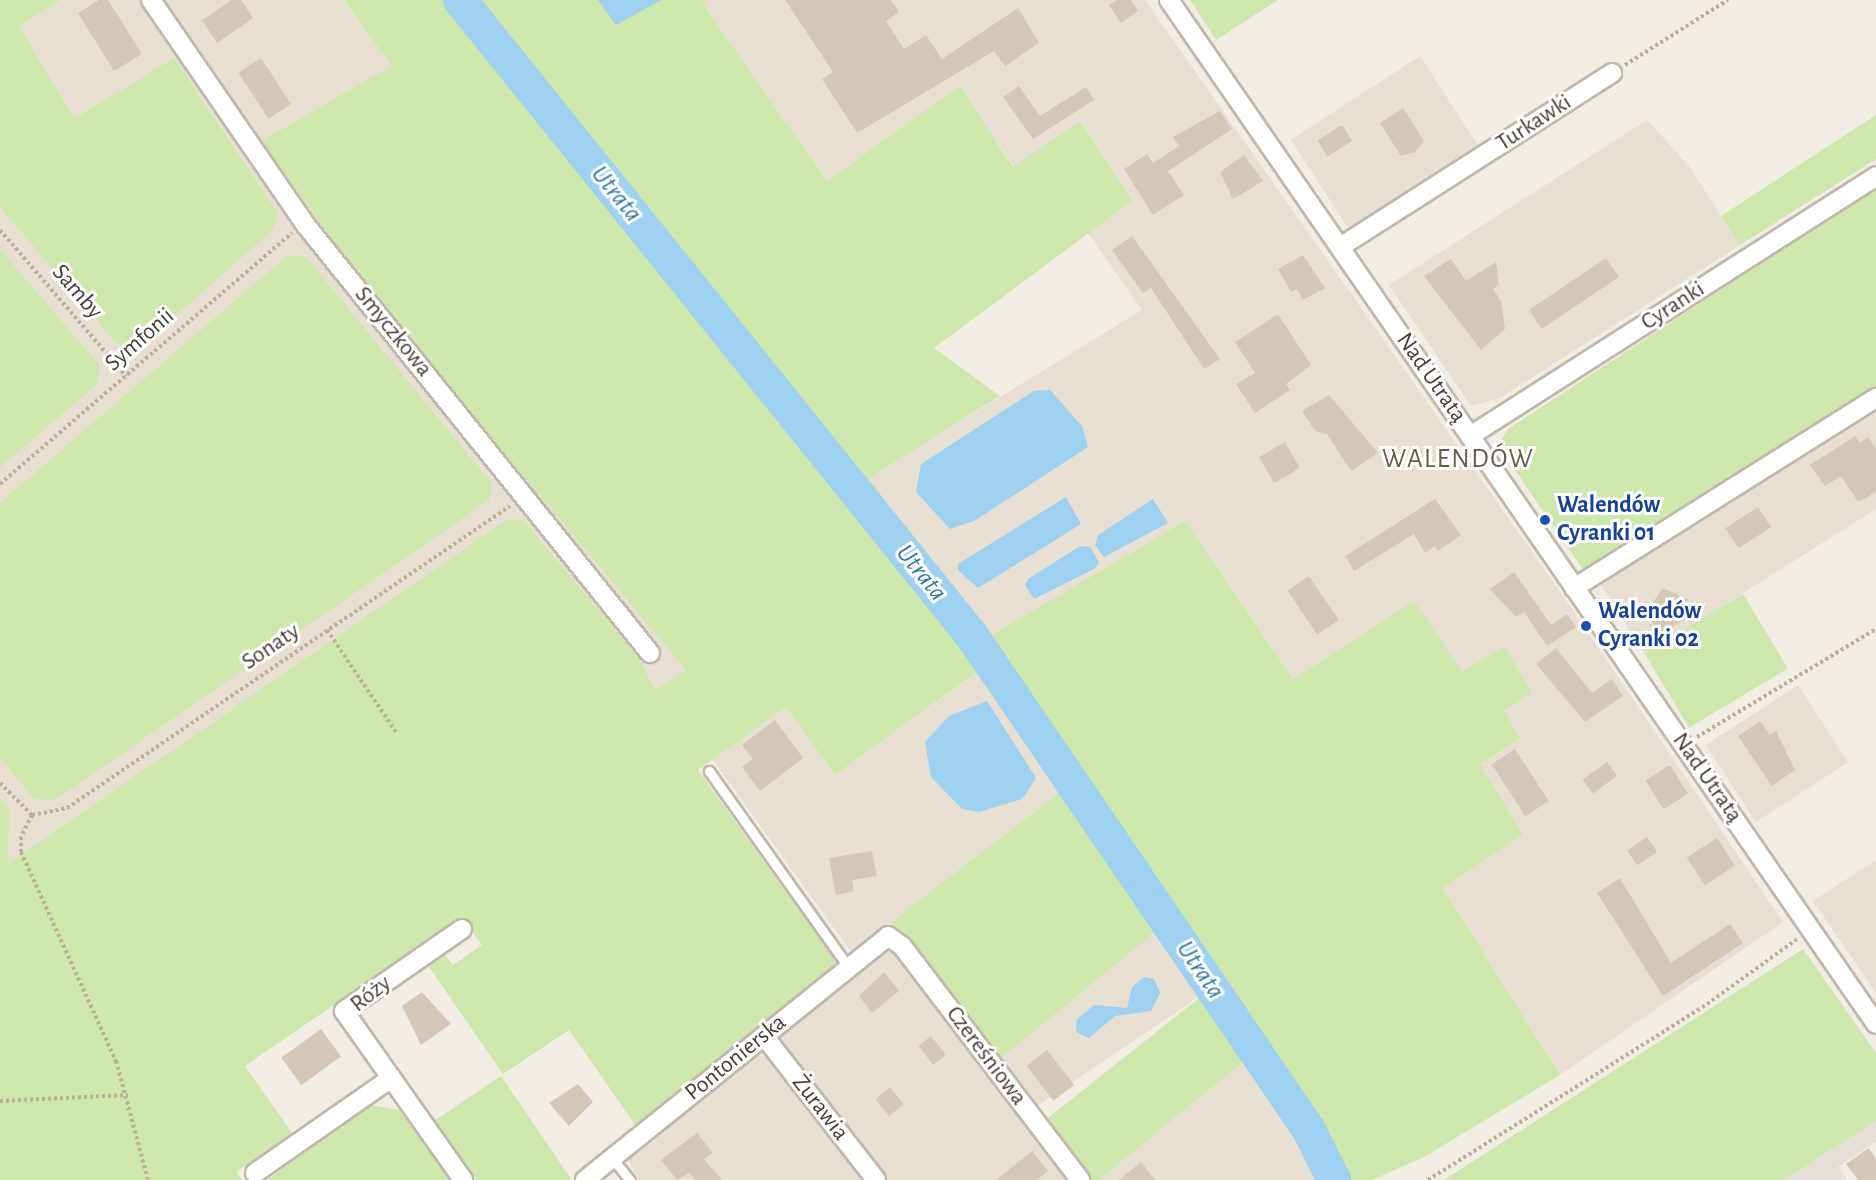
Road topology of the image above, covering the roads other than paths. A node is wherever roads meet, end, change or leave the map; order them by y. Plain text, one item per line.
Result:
1 (151, 0) edge
2 (1169, 0) edge
3 (1612, 73) road end
4 (1876, 176) edge
5 (1340, 247) junction
6 (1876, 398) edge
7 (1470, 436) junction
8 (1574, 588) junction
9 (650, 653) dead end
10 (709, 771) dead end
11 (462, 929) dead end
12 (888, 936) joint
13 (849, 968) junction
14 (1876, 1024) edge
15 (764, 1036) junction
16 (391, 1078) junction
17 (612, 1158) junction
18 (255, 1173) dead end
19 (463, 1180) edge
20 (585, 1180) edge
21 (630, 1180) edge
22 (876, 1180) edge
23 (1080, 1180) edge

1 - 9 street, Smyczkowa
2 - 5 street, Nad Utratą
3 - 5 street, Turkawki
4 - 7 street, Cyranki
5 - 7 street, Nad Utratą
6 - 8 street
7 - 8 street, Nad Utratą
8 - 14 street, Nad Utratą
10 - 13 lane
11 - 16 street, Róży
12 - 13 street, Pontonierska
12 - 23 street, Czereśniowa
13 - 15 street, Pontonierska
15 - 17 street, Pontonierska
15 - 22 street, Żurawia
16 - 18 street
16 - 19 street, Róży
17 - 20 street, Pontonierska
17 - 21 lane

